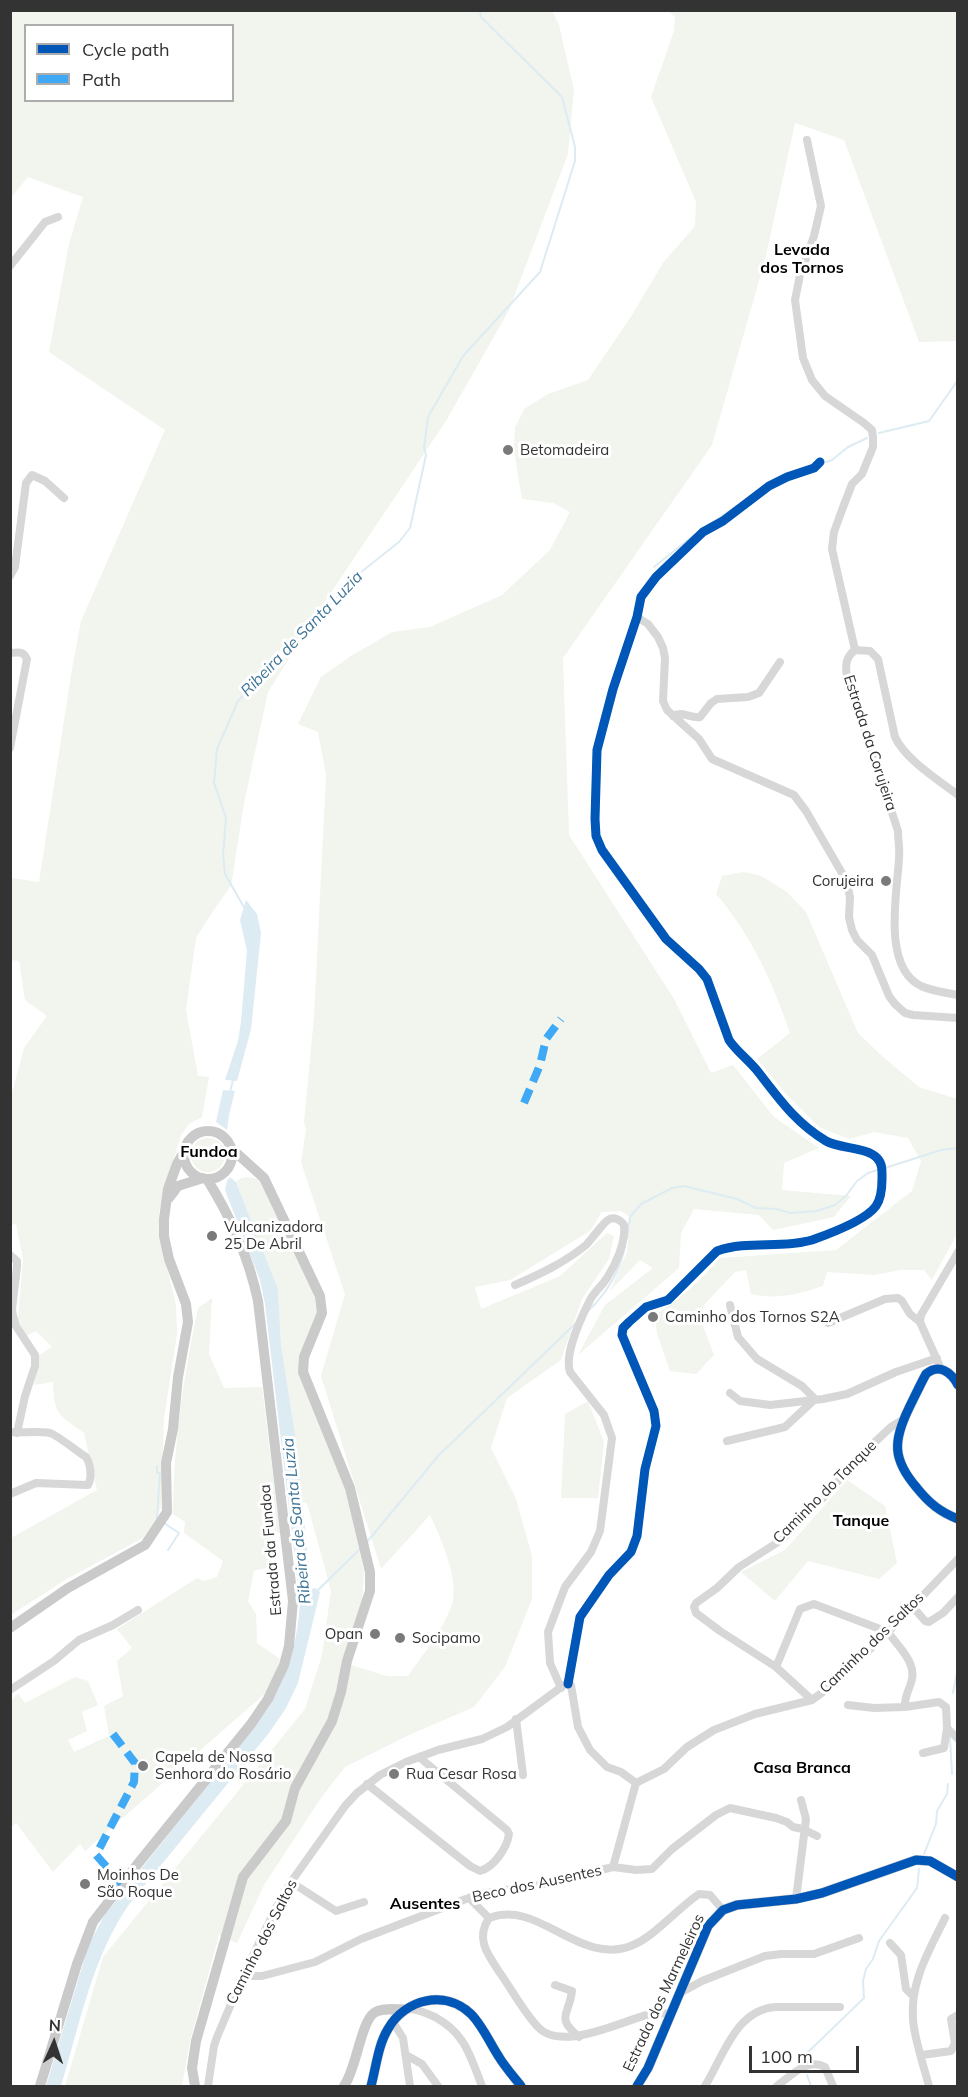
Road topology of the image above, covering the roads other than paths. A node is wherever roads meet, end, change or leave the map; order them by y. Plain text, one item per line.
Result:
1 (807, 140) dead end
2 (58, 217) dead end
3 (10, 266) edge
4 (820, 462) dead end
5 (64, 498) dead end
6 (10, 576) edge
7 (637, 617) junction
8 (855, 650) junction
9 (10, 653) edge
10 (780, 662) dead end
11 (674, 716) junction
12 (11, 742) edge
13 (957, 795) edge
14 (957, 995) edge
15 (957, 1018) edge
16 (229, 1144) junction
17 (185, 1150) junction
18 (254, 1169) junction
19 (225, 1172) junction
20 (205, 1178) junction
21 (219, 1198) junction
22 (165, 1204) junction
23 (957, 1252) edge
24 (10, 1255) edge
25 (515, 1285) dead end
26 (729, 1305) dead end
27 (920, 1322) junction
28 (828, 1323) dead end
29 (937, 1358) junction
30 (941, 1369) junction
31 (957, 1385) edge
32 (730, 1393) dead end
33 (815, 1399) junction
34 (904, 1419) junction
35 (14, 1432) edge
36 (727, 1441) dead end
37 (10, 1494) edge
38 (957, 1519) edge
39 (957, 1559) edge
40 (957, 1598) edge
41 (913, 1607) junction
42 (138, 1610) dead end
43 (10, 1628) edge
44 (888, 1632) junction
45 (776, 1667) junction
46 (564, 1686) junction
47 (10, 1690) edge
48 (812, 1700) junction
49 (848, 1705) dead end
50 (904, 1707) junction
51 (516, 1719) junction
52 (947, 1728) junction
53 (957, 1739) edge
54 (923, 1753) dead end
55 (419, 1757) junction
56 (523, 1775) dead end
57 (636, 1783) junction
58 (367, 1784) junction
59 (801, 1800) dead end
60 (803, 1830) junction
61 (817, 1836) dead end
62 (613, 1867) junction
63 (957, 1877) edge
64 (291, 1882) junction
65 (469, 1898) junction
66 (796, 1899) junction
67 (364, 1902) dead end
68 (723, 1910) junction
69 (489, 1918) junction
70 (945, 1918) dead end
71 (859, 1938) dead end
72 (890, 1943) dead end
73 (243, 1976) junction
74 (555, 1985) dead end
75 (678, 1993) junction
76 (913, 1996) junction
77 (840, 2007) dead end
78 (406, 2009) junction
79 (670, 2013) junction
80 (957, 2015) edge
81 (393, 2022) junction
82 (579, 2037) junction
83 (406, 2055) junction
84 (922, 2055) junction
85 (40, 2086) edge
86 (195, 2086) edge
87 (208, 2086) edge
88 (344, 2086) edge
89 (371, 2086) edge
90 (410, 2086) edge
91 (438, 2086) edge
92 (482, 2086) edge
93 (521, 2086) edge
94 (638, 2086) edge
95 (705, 2086) edge
96 (777, 2086) edge
97 (833, 2086) edge
98 (929, 2086) edge

1 - 8 street
2 - 3 street
4 - 7 street
5 - 6 street
7 - 11 street
7 - 46 street
8 - 13 street, Estrada da Corujeira
8 - 14 street, Estrada da Corujeira
9 - 12 street
10 - 11 street
11 - 15 street
16 - 17 main road
16 - 18 main road
16 - 19 main road
17 - 20 main road
17 - 22 main road
18 - 19 main road
18 - 86 main road
19 - 20 main road
19 - 21 main road
20 - 21 main road, Estrada da Fundoa
20 - 22 main road
21 - 85 main road, Estrada da Fundoa
22 - 43 main road
23 - 27 street
24 - 35 street
25 - 46 street
26 - 33 street
27 - 28 street
27 - 29 street
29 - 30 street
29 - 33 street
30 - 31 main road
30 - 34 main road
32 - 33 street
33 - 36 street
34 - 38 main road
34 - 45 street, Caminho do Tanque
35 - 37 street
39 - 41 street, Caminho dos Saltos
40 - 41 street
41 - 44 street, Caminho dos Saltos
42 - 47 street
44 - 45 street
44 - 48 street, Caminho dos Saltos
44 - 50 street
45 - 48 street
46 - 51 street, Caminho dos Saltos
46 - 57 street
48 - 57 street, Caminho dos Saltos
49 - 50 street
50 - 52 street
51 - 55 street, Caminho dos Saltos
51 - 56 street
52 - 53 street
52 - 54 street
55 - 58 street, Caminho dos Saltos
55 - 58 street
57 - 62 street, Beco dos Ausentes
58 - 64 street, Caminho dos Saltos
59 - 60 street
60 - 61 street
60 - 62 street
60 - 66 street
62 - 65 street, Beco dos Ausentes
63 - 66 main road, Estrada dos Marmeleiros
64 - 67 street
64 - 73 street, Caminho dos Saltos
65 - 69 street
65 - 73 street, Beco dos Ausentes
66 - 68 main road, Estrada dos Marmeleiros
68 - 69 street
68 - 75 main road, Estrada dos Marmeleiros
69 - 82 street
70 - 76 street
71 - 75 street
72 - 76 street
73 - 87 street, Caminho dos Saltos
74 - 82 street
75 - 79 main road, Estrada dos Marmeleiros
76 - 84 street
77 - 95 street
78 - 81 main road
78 - 88 main road
78 - 92 street
78 - 93 main road
79 - 82 street
79 - 94 main road, Estrada dos Marmeleiros
80 - 84 street
81 - 83 street
81 - 89 main road
83 - 90 street
83 - 91 street
84 - 98 street
96 - 97 street

